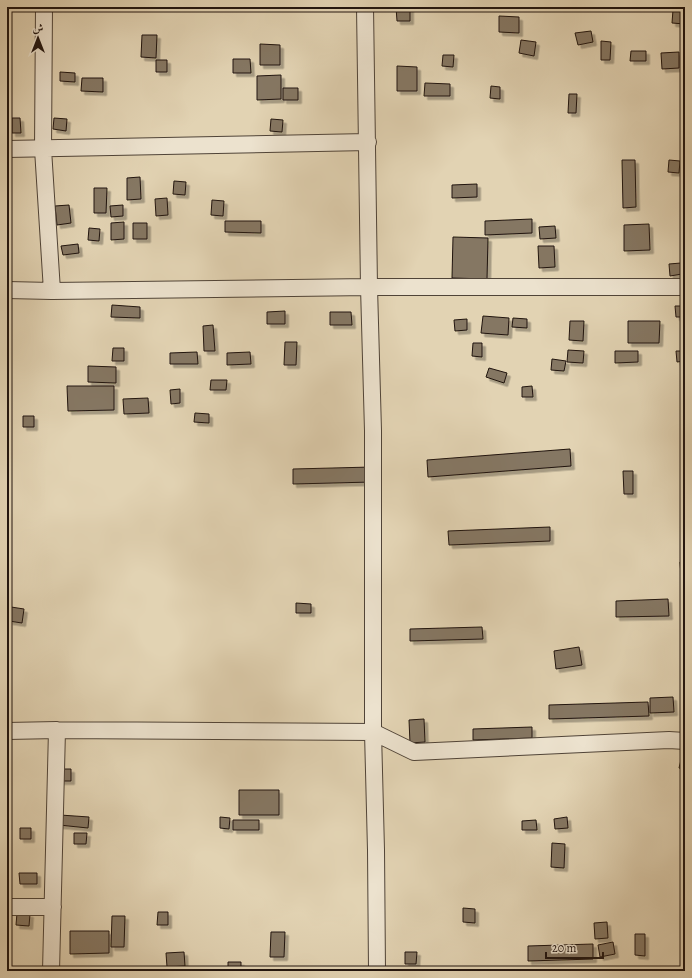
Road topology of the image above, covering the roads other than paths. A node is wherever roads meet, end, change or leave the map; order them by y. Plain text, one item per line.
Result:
1 (44, 7) edge
2 (365, 7) edge
3 (368, 142) junction
4 (7, 149) edge
5 (43, 149) junction
6 (369, 287) junction
7 (685, 287) edge
8 (7, 290) edge
9 (52, 291) junction
10 (57, 730) junction
11 (7, 731) edge
12 (373, 732) junction
13 (685, 741) edge
14 (7, 907) edge
15 (53, 907) junction
16 (51, 971) edge
17 (377, 971) edge

1 - 5 street
2 - 3 street
3 - 5 street
3 - 6 street
4 - 5 street
5 - 9 street
6 - 7 street
6 - 9 street
6 - 12 street
8 - 9 street
10 - 11 street
10 - 12 street
10 - 15 street
12 - 13 street
12 - 17 street
14 - 15 street
15 - 16 street

